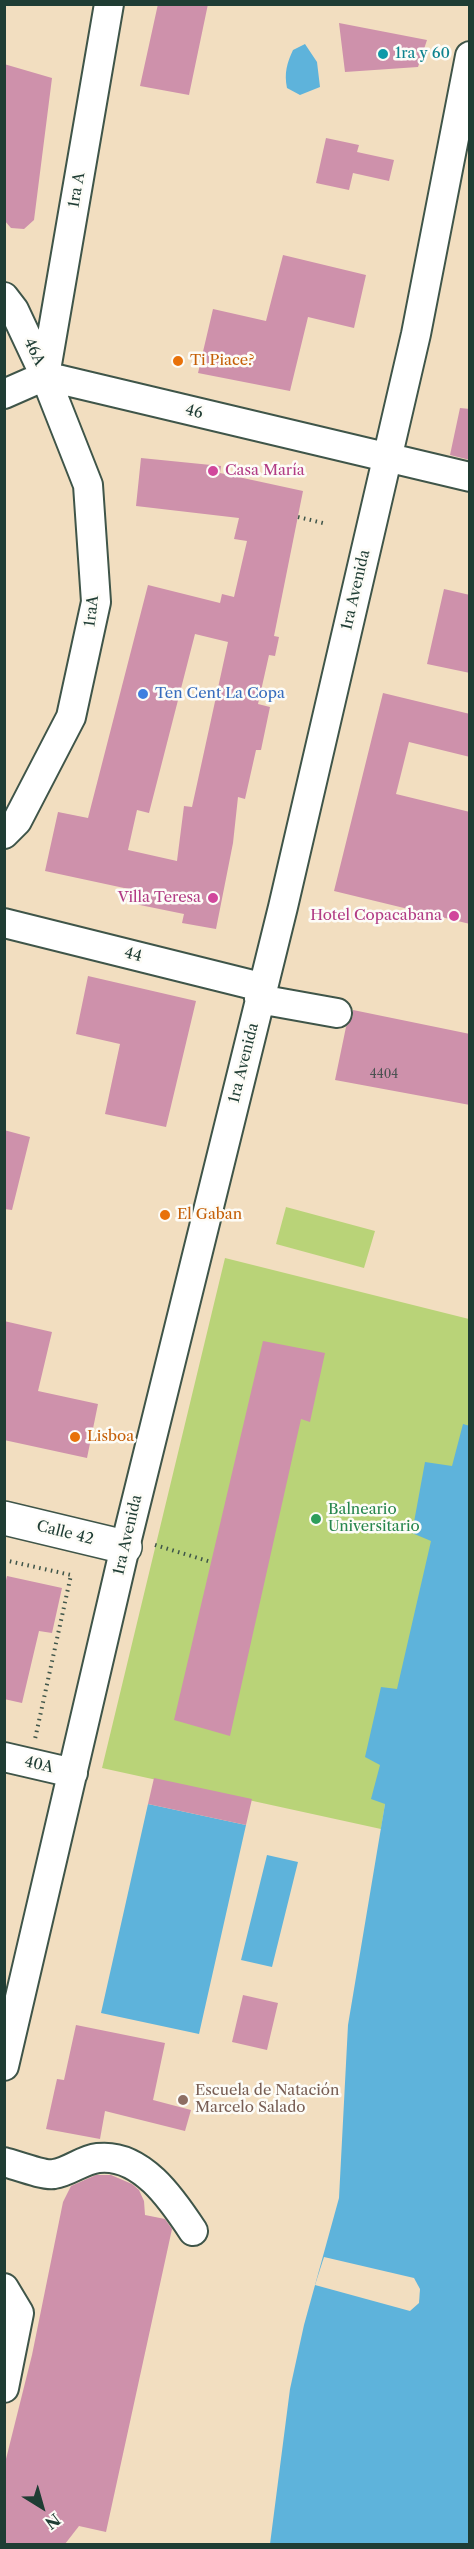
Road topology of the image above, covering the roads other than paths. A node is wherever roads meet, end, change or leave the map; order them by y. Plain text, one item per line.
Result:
1 (109, 4) edge
2 (470, 56) edge
3 (4, 297) edge
4 (45, 376) junction
5 (4, 394) edge
6 (387, 458) junction
7 (470, 477) edge
8 (4, 834) edge
9 (4, 923) edge
10 (260, 993) junction
11 (338, 1013) dead end
12 (4, 1518) edge
13 (140, 1546) junction
14 (17, 1760) edge
15 (74, 1773) junction
16 (6, 2057) edge
17 (4, 2162) edge
18 (193, 2231) dead end
19 (4, 2288) edge
20 (4, 2388) edge

1 - 4 street, 1ra A
2 - 6 street, 1ra Avenida
3 - 4 street, 46A
4 - 5 street
4 - 6 street, 46
4 - 8 street, 1raA
6 - 7 street, 46
6 - 10 street, 1ra Avenida
9 - 10 street, 44
10 - 11 street, 44
10 - 13 street, 1ra Avenida
12 - 13 main road, Calle 42
13 - 15 street, 1ra Avenida
14 - 15 street, 40A
15 - 16 street, 1ra Avenida
17 - 18 street
19 - 20 street

